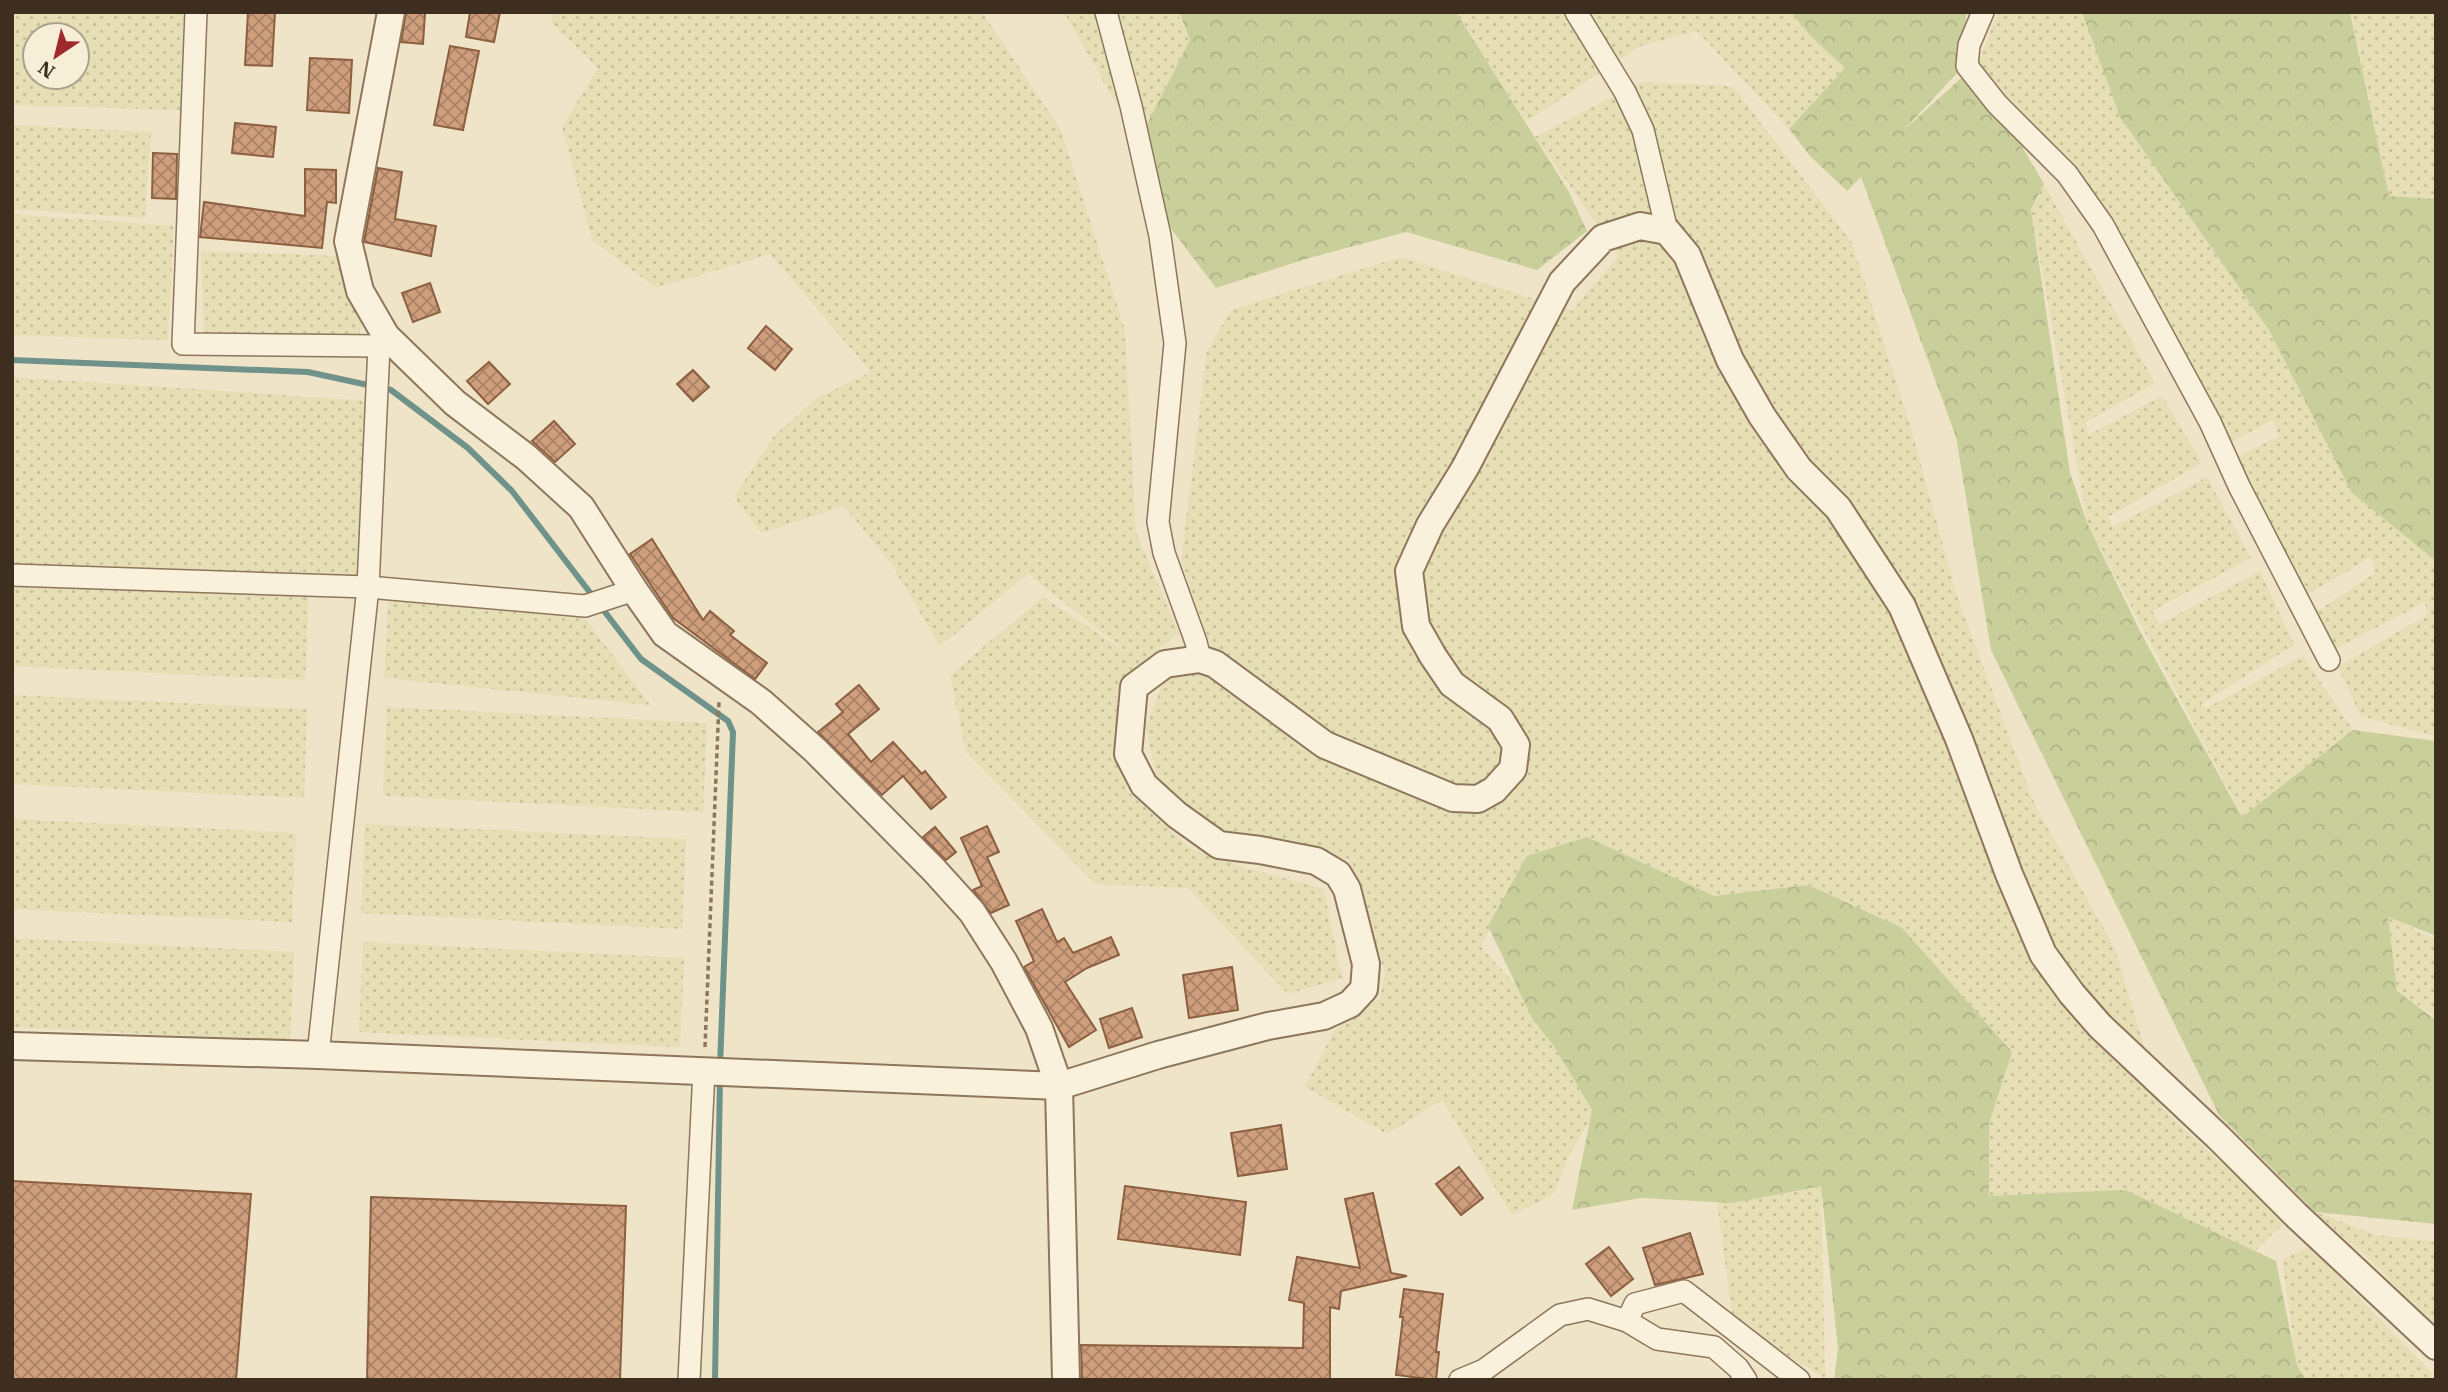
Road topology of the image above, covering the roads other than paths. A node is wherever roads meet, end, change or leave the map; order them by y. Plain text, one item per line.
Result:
1 (196, 12) edge
2 (391, 12) edge
3 (1106, 12) edge
4 (1576, 12) edge
5 (1983, 12) edge
6 (1667, 231) junction
7 (383, 341) junction
8 (12, 575) edge
9 (368, 587) junction
10 (627, 592) junction
11 (1200, 659) junction
12 (2329, 660) dead end
13 (12, 1046) edge
14 (318, 1055) junction
15 (705, 1070) junction
16 (1059, 1086) junction
17 (1627, 1321) junction
18 (2436, 1346) edge
19 (689, 1380) edge
20 (1066, 1380) edge
21 (1460, 1380) edge
22 (1746, 1380) edge
23 (1799, 1380) edge

1 - 7 street
2 - 7 street
3 - 11 street
4 - 6 street
5 - 12 street
6 - 11 street
6 - 18 street
7 - 9 street
7 - 10 street
8 - 9 street
9 - 10 street
9 - 14 street
10 - 16 street
11 - 16 street
13 - 14 street
14 - 15 street
15 - 16 street
15 - 19 street
16 - 20 street
17 - 21 street
17 - 22 street
17 - 23 street

